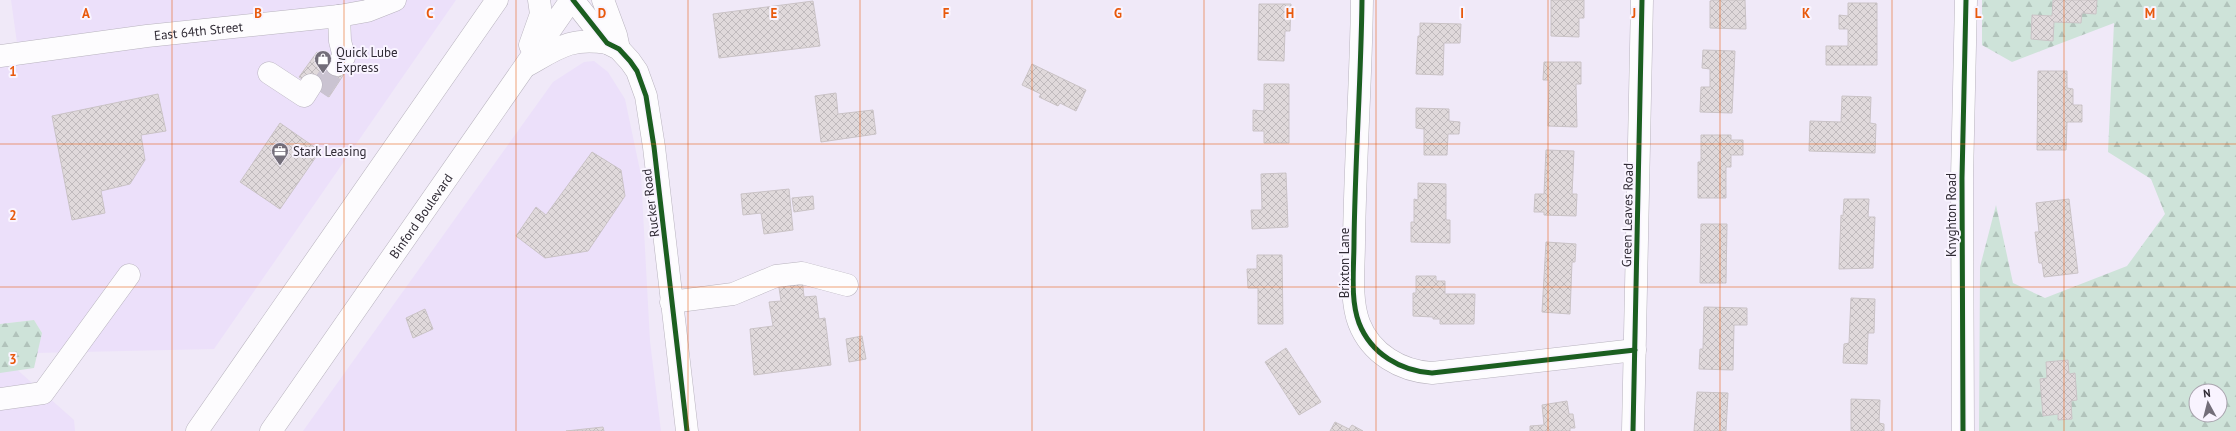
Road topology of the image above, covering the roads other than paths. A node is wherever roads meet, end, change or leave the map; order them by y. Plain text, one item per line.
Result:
1 (395, 0) edge
2 (484, 0) edge
3 (497, 0) edge
4 (539, 0) edge
5 (572, 0) edge
6 (603, 0) edge
7 (1362, 0) edge
8 (1642, 0) edge
9 (1966, 0) edge
10 (339, 16) junction
11 (480, 25) junction
12 (613, 46) junction
13 (0, 56) edge
14 (332, 62) tunnel mouth
15 (523, 67) junction
16 (269, 73) dead end
17 (311, 91) dead end
18 (129, 275) dead end
19 (847, 285) dead end
20 (672, 302) junction
21 (1635, 350) junction
22 (0, 399) edge
23 (197, 431) edge
24 (271, 431) edge
25 (687, 431) edge
26 (1632, 431) edge
27 (1964, 431) edge

1 - 10 street, East 64th Street
2 - 11 street
3 - 11 street
4 - 15 street
5 - 12 street, Rucker Road
5 - 15 street, Binford Boulevard
6 - 12 street, Rucker Road
7 - 21 street, Brixton Lane
8 - 21 street, Green Leaves Road
9 - 27 street, Knyghton Road
10 - 13 street, East 64th Street
10 - 14 street
11 - 23 street
12 - 15 street
12 - 20 street, Rucker Road
15 - 24 street, Binford Boulevard
16 - 17 street
18 - 22 street
19 - 20 street
20 - 25 street, Rucker Road
21 - 26 street, Green Leaves Road

